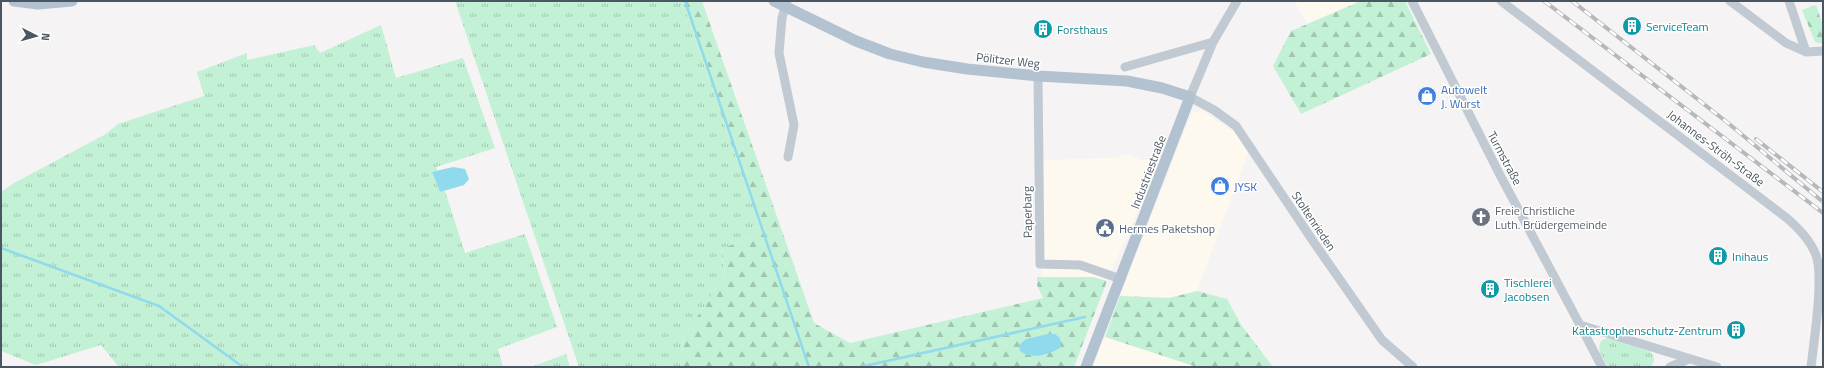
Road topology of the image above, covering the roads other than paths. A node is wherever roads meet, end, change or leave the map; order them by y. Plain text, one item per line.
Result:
1 (14, 1) edge
2 (72, 1) edge
3 (774, 1) edge
4 (1237, 1) edge
5 (1412, 1) edge
6 (1501, 1) edge
7 (1730, 1) edge
8 (1789, 1) edge
9 (787, 4) edge
10 (1213, 42) junction
11 (1823, 51) edge
12 (1806, 52) junction
13 (1125, 67) dead end
14 (1038, 76) junction
15 (1190, 97) junction
16 (788, 157) dead end
17 (1120, 279) junction
18 (1580, 325) junction
19 (1689, 359) junction
20 (1086, 367) edge
21 (1413, 367) edge
22 (1602, 367) edge
23 (1670, 367) edge
24 (1717, 367) edge
25 (1811, 367) edge

1 - 2 main road
3 - 9 main road, Pölitzer Weg
4 - 10 street
5 - 18 street, Turmstraße
6 - 25 street, Johannes-Ströh-Straße
7 - 12 street
8 - 12 street
9 - 14 main road, Pölitzer Weg
9 - 16 street
10 - 13 street
10 - 15 street
11 - 12 street
14 - 15 main road, Pölitzer Weg
14 - 17 street, Paperbarg
15 - 17 main road, Industriestraße
15 - 21 street, Stoltenrieden
17 - 20 main road, Industriestraße
18 - 19 street
18 - 22 street, Turmstraße
19 - 23 street
19 - 24 street

